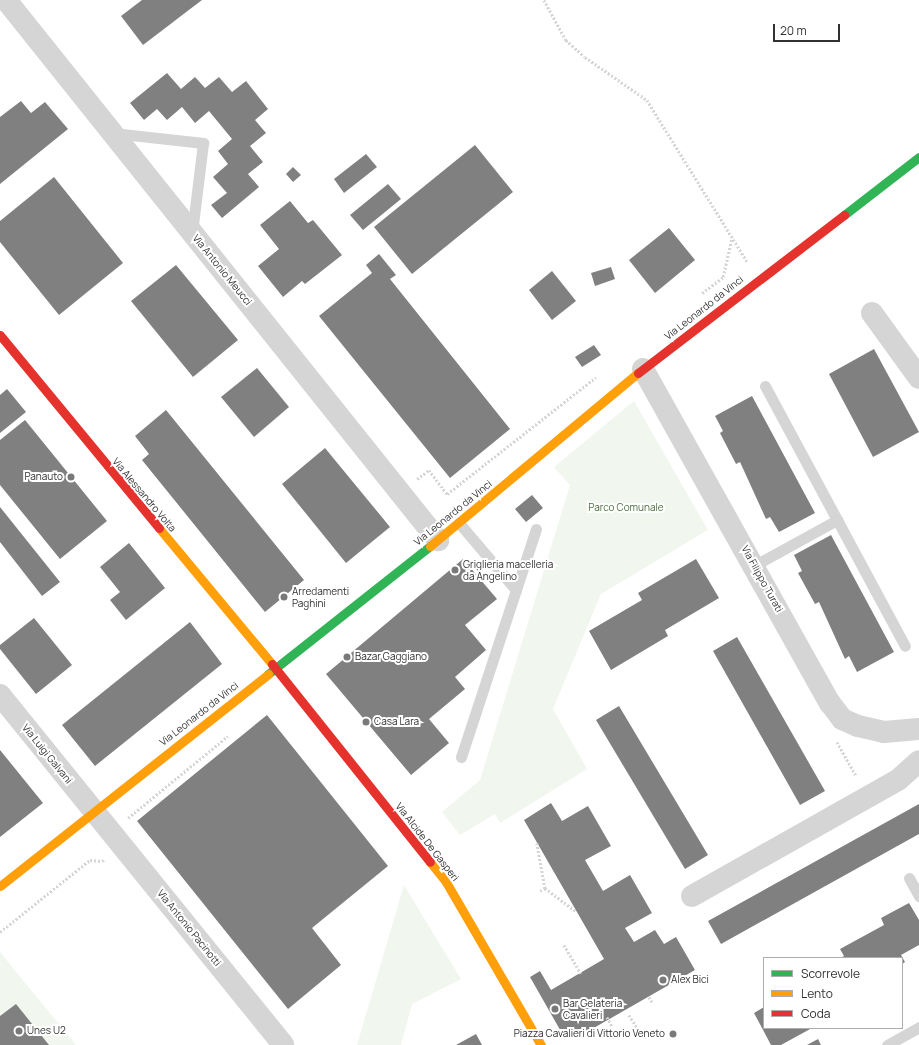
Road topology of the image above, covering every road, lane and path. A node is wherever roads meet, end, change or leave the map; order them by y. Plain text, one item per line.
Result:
1 (6, 0) edge
2 (544, 0) edge
3 (113, 133) junction
4 (919, 157) edge
5 (192, 232) junction
6 (732, 237) junction
7 (759, 280) junction
8 (698, 296) dead end
9 (872, 313) dead end
10 (0, 335) edge
11 (643, 369) junction
12 (598, 375) dead end
13 (919, 378) edge
14 (765, 386) dead end
15 (400, 492) junction
16 (837, 520) junction
17 (459, 523) junction
18 (536, 529) dead end
19 (438, 540) junction
20 (754, 565) junction
21 (516, 590) junction
22 (905, 646) dead end
23 (274, 667) junction
24 (0, 695) edge
25 (842, 719) junction
26 (919, 729) edge
27 (461, 757) dead end
28 (919, 761) edge
29 (868, 797) junction
30 (93, 812) junction
31 (537, 843) dead end
32 (909, 878) dead end
33 (0, 886) edge
34 (545, 888) junction
35 (540, 891) dead end
36 (692, 896) dead end
37 (919, 896) edge
38 (577, 912) dead end
39 (564, 945) dead end
40 (581, 973) dead end
41 (649, 997) dead end
42 (652, 1002) dead end
43 (629, 1015) dead end
44 (607, 1018) dead end
45 (612, 1026) dead end
46 (919, 1027) edge
47 (650, 1037) dead end
48 (283, 1045) edge
49 (541, 1045) edge
50 (887, 1045) edge

1 - 3 street, Via Antonio Meucci
2 - 6 path
3 - 5 street, Via Antonio Meucci
3 - 5 lane
4 - 7 main road, Via Leonardo da Vinci
5 - 15 street, Via Antonio Meucci
6 - 7 path
6 - 8 path
7 - 11 main road, Via Leonardo da Vinci
9 - 13 street
10 - 23 main road, Via Alessandro Volta
11 - 17 main road, Via Leonardo da Vinci
11 - 20 street, Via Filippo Turati
12 - 15 path
14 - 16 lane
15 - 19 street, Via Antonio Meucci
16 - 20 lane
16 - 22 lane
17 - 19 main road, Via Leonardo da Vinci
17 - 21 lane
18 - 21 lane
19 - 23 main road, Via Leonardo da Vinci
20 - 25 street, Via Filippo Turati
21 - 27 lane
23 - 30 main road, Via Leonardo da Vinci
23 - 49 main road, Via Alcide De Gasperi
24 - 30 street, Via Luigi Galvani
25 - 26 street
25 - 29 path
28 - 29 street
29 - 36 street
30 - 33 main road, Via Leonardo da Vinci
30 - 48 street, Via Antonio Pacinotti
31 - 34 path
32 - 37 lane
34 - 35 path
34 - 38 path
39 - 40 path
41 - 42 path
43 - 47 path
44 - 45 path
46 - 50 lane

